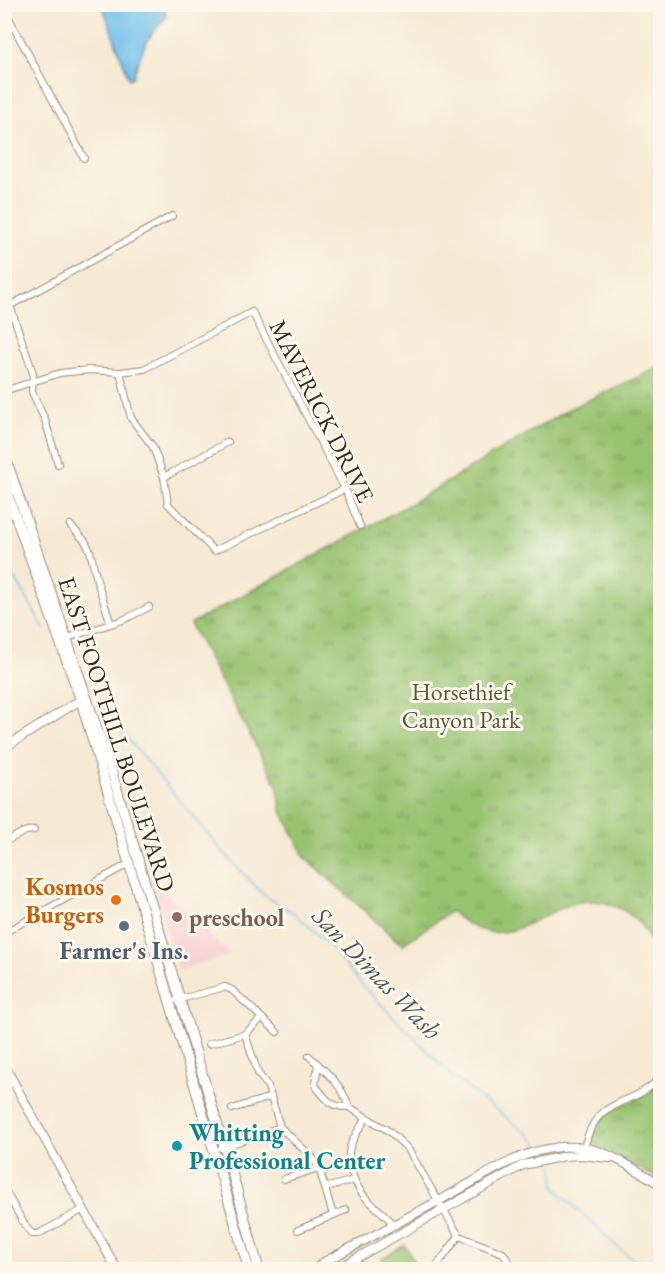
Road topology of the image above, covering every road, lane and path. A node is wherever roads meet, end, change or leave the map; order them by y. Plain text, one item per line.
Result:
1 (10, 4) edge
2 (4, 8) edge
3 (84, 158) dead end
4 (172, 216) dead end
5 (7, 308) edge
6 (120, 372) junction
7 (32, 382) junction
8 (4, 391) edge
9 (228, 442) dead end
10 (4, 453) edge
11 (58, 464) dead end
12 (164, 477) junction
13 (4, 483) edge
14 (345, 489) junction
15 (70, 525) dead end
16 (360, 526) dead end
17 (149, 607) dead end
18 (111, 624) junction
19 (64, 639) junction
20 (84, 698) junction
21 (4, 748) edge
22 (34, 830) dead end
23 (4, 843) edge
24 (133, 862) junction
25 (4, 933) edge
26 (175, 1001) junction
27 (262, 1018) junction
28 (277, 1032) dead end
29 (245, 1034) junction
30 (209, 1044) dead end
31 (309, 1056) dead end
32 (318, 1064) junction
33 (4, 1065) edge
34 (660, 1078) edge
35 (271, 1097) junction
36 (349, 1107) junction
37 (232, 1108) dead end
38 (366, 1118) junction
39 (280, 1127) junction
40 (219, 1148) junction
41 (582, 1151) junction
42 (319, 1168) junction
43 (284, 1179) dead end
44 (354, 1180) junction
45 (660, 1185) edge
46 (325, 1188) junction
47 (4, 1189) edge
48 (441, 1204) junction
49 (84, 1209) junction
50 (346, 1210) dead end
51 (333, 1215) junction
52 (394, 1225) junction
53 (298, 1230) dead end
54 (459, 1236) junction
55 (117, 1269) edge
56 (249, 1269) edge
57 (259, 1269) edge
58 (314, 1269) edge
59 (335, 1269) edge
60 (436, 1269) edge
61 (514, 1269) edge

1 - 2 street
2 - 3 street
4 - 5 street
5 - 7 street
6 - 7 street
6 - 12 street
6 - 14 street, MAVERICK DRIVE
7 - 8 street
7 - 11 street
9 - 12 street
10 - 19 main road, EAST FOOTHILL BOULEVARD
12 - 14 street
13 - 19 main road, EAST FOOTHILL BOULEVARD
14 - 16 street, MAVERICK DRIVE
15 - 18 street
17 - 18 street
18 - 19 street
19 - 20 main road, EAST FOOTHILL BOULEVARD
20 - 21 street
20 - 24 main road, EAST FOOTHILL BOULEVARD
22 - 23 street
24 - 25 street
24 - 26 main road, EAST FOOTHILL BOULEVARD
26 - 27 street
26 - 40 main road, EAST FOOTHILL BOULEVARD
27 - 28 street
27 - 29 street
29 - 30 street
29 - 35 street
31 - 32 street
32 - 36 street
32 - 36 street
33 - 49 street
34 - 41 street
35 - 37 street
35 - 39 street
36 - 38 street
38 - 44 street
38 - 48 street
39 - 40 street
39 - 42 street
40 - 56 main road, EAST FOOTHILL BOULEVARD
40 - 57 main road, EAST FOOTHILL BOULEVARD
41 - 45 street
41 - 48 street
42 - 43 street
42 - 46 street
44 - 46 street
44 - 52 street
46 - 51 street
47 - 49 street
48 - 52 street
48 - 54 street
48 - 59 street
49 - 55 street
50 - 51 street
51 - 53 street
52 - 58 street
54 - 60 street
54 - 61 street

